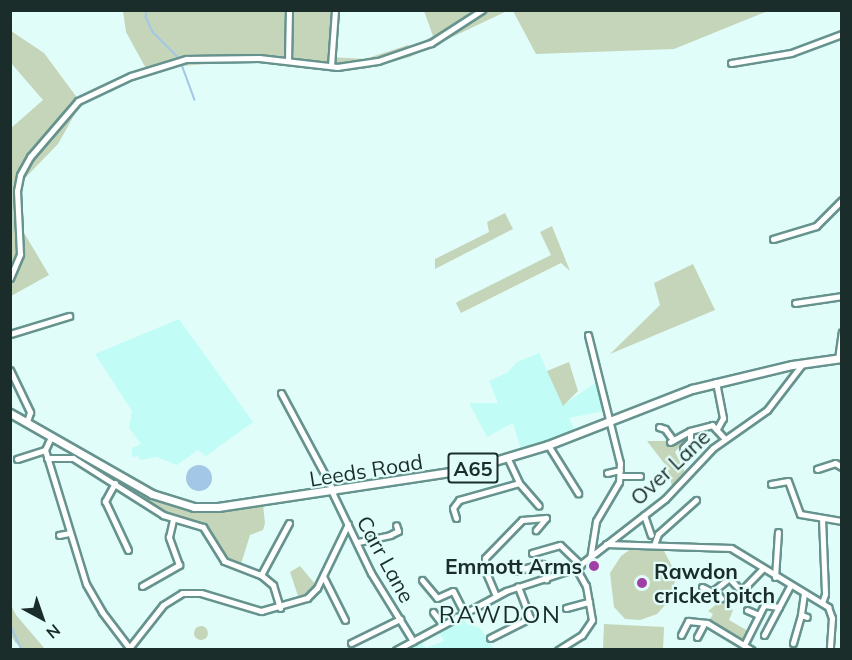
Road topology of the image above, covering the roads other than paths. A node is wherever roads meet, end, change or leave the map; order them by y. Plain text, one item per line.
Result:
1 (290, 10) edge
2 (334, 10) edge
3 (482, 10) edge
4 (842, 34) edge
5 (288, 61) junction
6 (730, 63) dead end
7 (331, 66) junction
8 (842, 200) edge
9 (773, 239) dead end
10 (10, 278) edge
11 (842, 296) edge
12 (795, 303) dead end
13 (69, 316) dead end
14 (842, 332) edge
15 (10, 334) edge
16 (588, 335) dead end
17 (840, 358) edge
18 (803, 363) junction
19 (10, 370) edge
20 (716, 382) junction
21 (280, 393) dead end
22 (10, 413) edge
23 (27, 422) junction
24 (609, 422) junction
25 (659, 427) dead end
26 (717, 429) junction
27 (690, 431) junction
28 (51, 436) junction
29 (725, 439) junction
30 (548, 445) junction
31 (683, 448) dead end
32 (45, 450) junction
33 (47, 458) junction
34 (17, 459) dead end
35 (508, 459) junction
36 (842, 467) edge
37 (817, 469) dead end
38 (607, 473) dead end
39 (620, 473) junction
40 (640, 476) dead end
41 (115, 483) junction
42 (519, 483) junction
43 (771, 484) dead end
44 (333, 492) junction
45 (578, 493) dead end
46 (696, 500) dead end
47 (539, 506) dead end
48 (644, 515) junction
49 (456, 518) dead end
50 (822, 518) junction
51 (173, 519) junction
52 (842, 521) edge
53 (289, 523) dead end
54 (348, 524) junction
55 (396, 525) dead end
56 (536, 530) dead end
57 (777, 532) dead end
58 (69, 533) junction
59 (59, 535) dead end
60 (651, 535) dead end
61 (358, 542) junction
62 (606, 544) junction
63 (654, 545) junction
64 (128, 550) dead end
65 (532, 553) dead end
66 (590, 557) junction
67 (578, 566) junction
68 (762, 569) junction
69 (515, 571) dead end
70 (261, 575) junction
71 (323, 576) junction
72 (775, 578) junction
73 (546, 579) junction
74 (422, 580) dead end
75 (142, 586) dead end
76 (518, 586) junction
77 (790, 586) junction
78 (702, 587) dead end
79 (714, 590) junction
80 (804, 593) junction
81 (496, 596) junction
82 (721, 598) dead end
83 (589, 602) junction
84 (822, 603) junction
85 (779, 607) junction
86 (280, 608) junction
87 (566, 608) dead end
88 (747, 610) dead end
89 (433, 612) dead end
90 (464, 613) junction
91 (759, 615) junction
92 (832, 618) junction
93 (841, 618) edge
94 (400, 619) junction
95 (345, 620) dead end
96 (704, 624) junction
97 (443, 625) junction
98 (681, 635) dead end
99 (764, 635) dead end
100 (697, 637) dead end
101 (490, 638) dead end
102 (413, 641) junction
103 (351, 643) dead end
104 (793, 643) dead end
105 (744, 645) junction
106 (131, 648) edge
107 (396, 650) edge
108 (558, 650) edge
109 (752, 650) edge
110 (830, 650) edge

1 - 5 street
2 - 7 street
3 - 7 street
4 - 6 street
5 - 7 street
5 - 10 street
8 - 9 street
11 - 12 street
13 - 15 street
14 - 17 street
16 - 24 street
17 - 18 main road, Leeds Road / A65
18 - 20 main road, Leeds Road / A65
18 - 29 street, Over Lane
19 - 23 street
20 - 24 main road, Leeds Road / A65
20 - 26 street
21 - 44 street, Carr Lane
22 - 23 main road, Leeds Road / A65
23 - 28 main road, Leeds Road / A65
24 - 30 main road, Leeds Road / A65
24 - 39 street
25 - 27 street
26 - 27 street
26 - 29 street
27 - 31 street
28 - 32 street
28 - 44 main road, Leeds Road / A65
29 - 48 street, Over Lane
30 - 35 main road, Leeds Road / A65
30 - 45 street
32 - 33 street
32 - 34 street
33 - 41 street
33 - 58 street
35 - 42 street
35 - 44 main road, Leeds Road / A65
36 - 37 street
38 - 39 street
39 - 40 street
39 - 66 street
41 - 51 street
41 - 64 street
42 - 47 street
42 - 49 street
43 - 50 street
44 - 54 street, Carr Lane
46 - 63 street
48 - 60 street
48 - 62 street, Over Lane
50 - 52 street
50 - 84 street
51 - 70 street
51 - 75 street
53 - 70 street
54 - 61 street, Carr Lane
54 - 71 street
55 - 61 street
56 - 81 street
57 - 72 street
58 - 59 street
58 - 106 street
61 - 94 street, Carr Lane
62 - 63 street
62 - 66 street, Over Lane
63 - 68 street
65 - 67 street
66 - 67 street, Over Lane
67 - 73 street, Over Lane
67 - 83 street
68 - 72 street
68 - 79 street
69 - 73 street
70 - 86 street
71 - 86 street
71 - 95 street
72 - 77 street
73 - 76 street, Over Lane
74 - 90 street
76 - 81 street, Over Lane
76 - 101 street
77 - 80 street
77 - 85 street
78 - 79 street
79 - 82 street
80 - 84 street
80 - 104 street
81 - 90 street, Over Lane
83 - 87 street
83 - 108 street
84 - 92 street
85 - 91 street
85 - 99 street
86 - 106 street
88 - 91 street
89 - 97 street
90 - 97 street, Over Lane
91 - 105 street
92 - 93 street
92 - 110 street
94 - 102 street, Carr Lane
94 - 103 street
96 - 98 street
96 - 100 street
96 - 105 street
97 - 102 street, Over Lane
102 - 107 street, Over Lane
105 - 109 street

